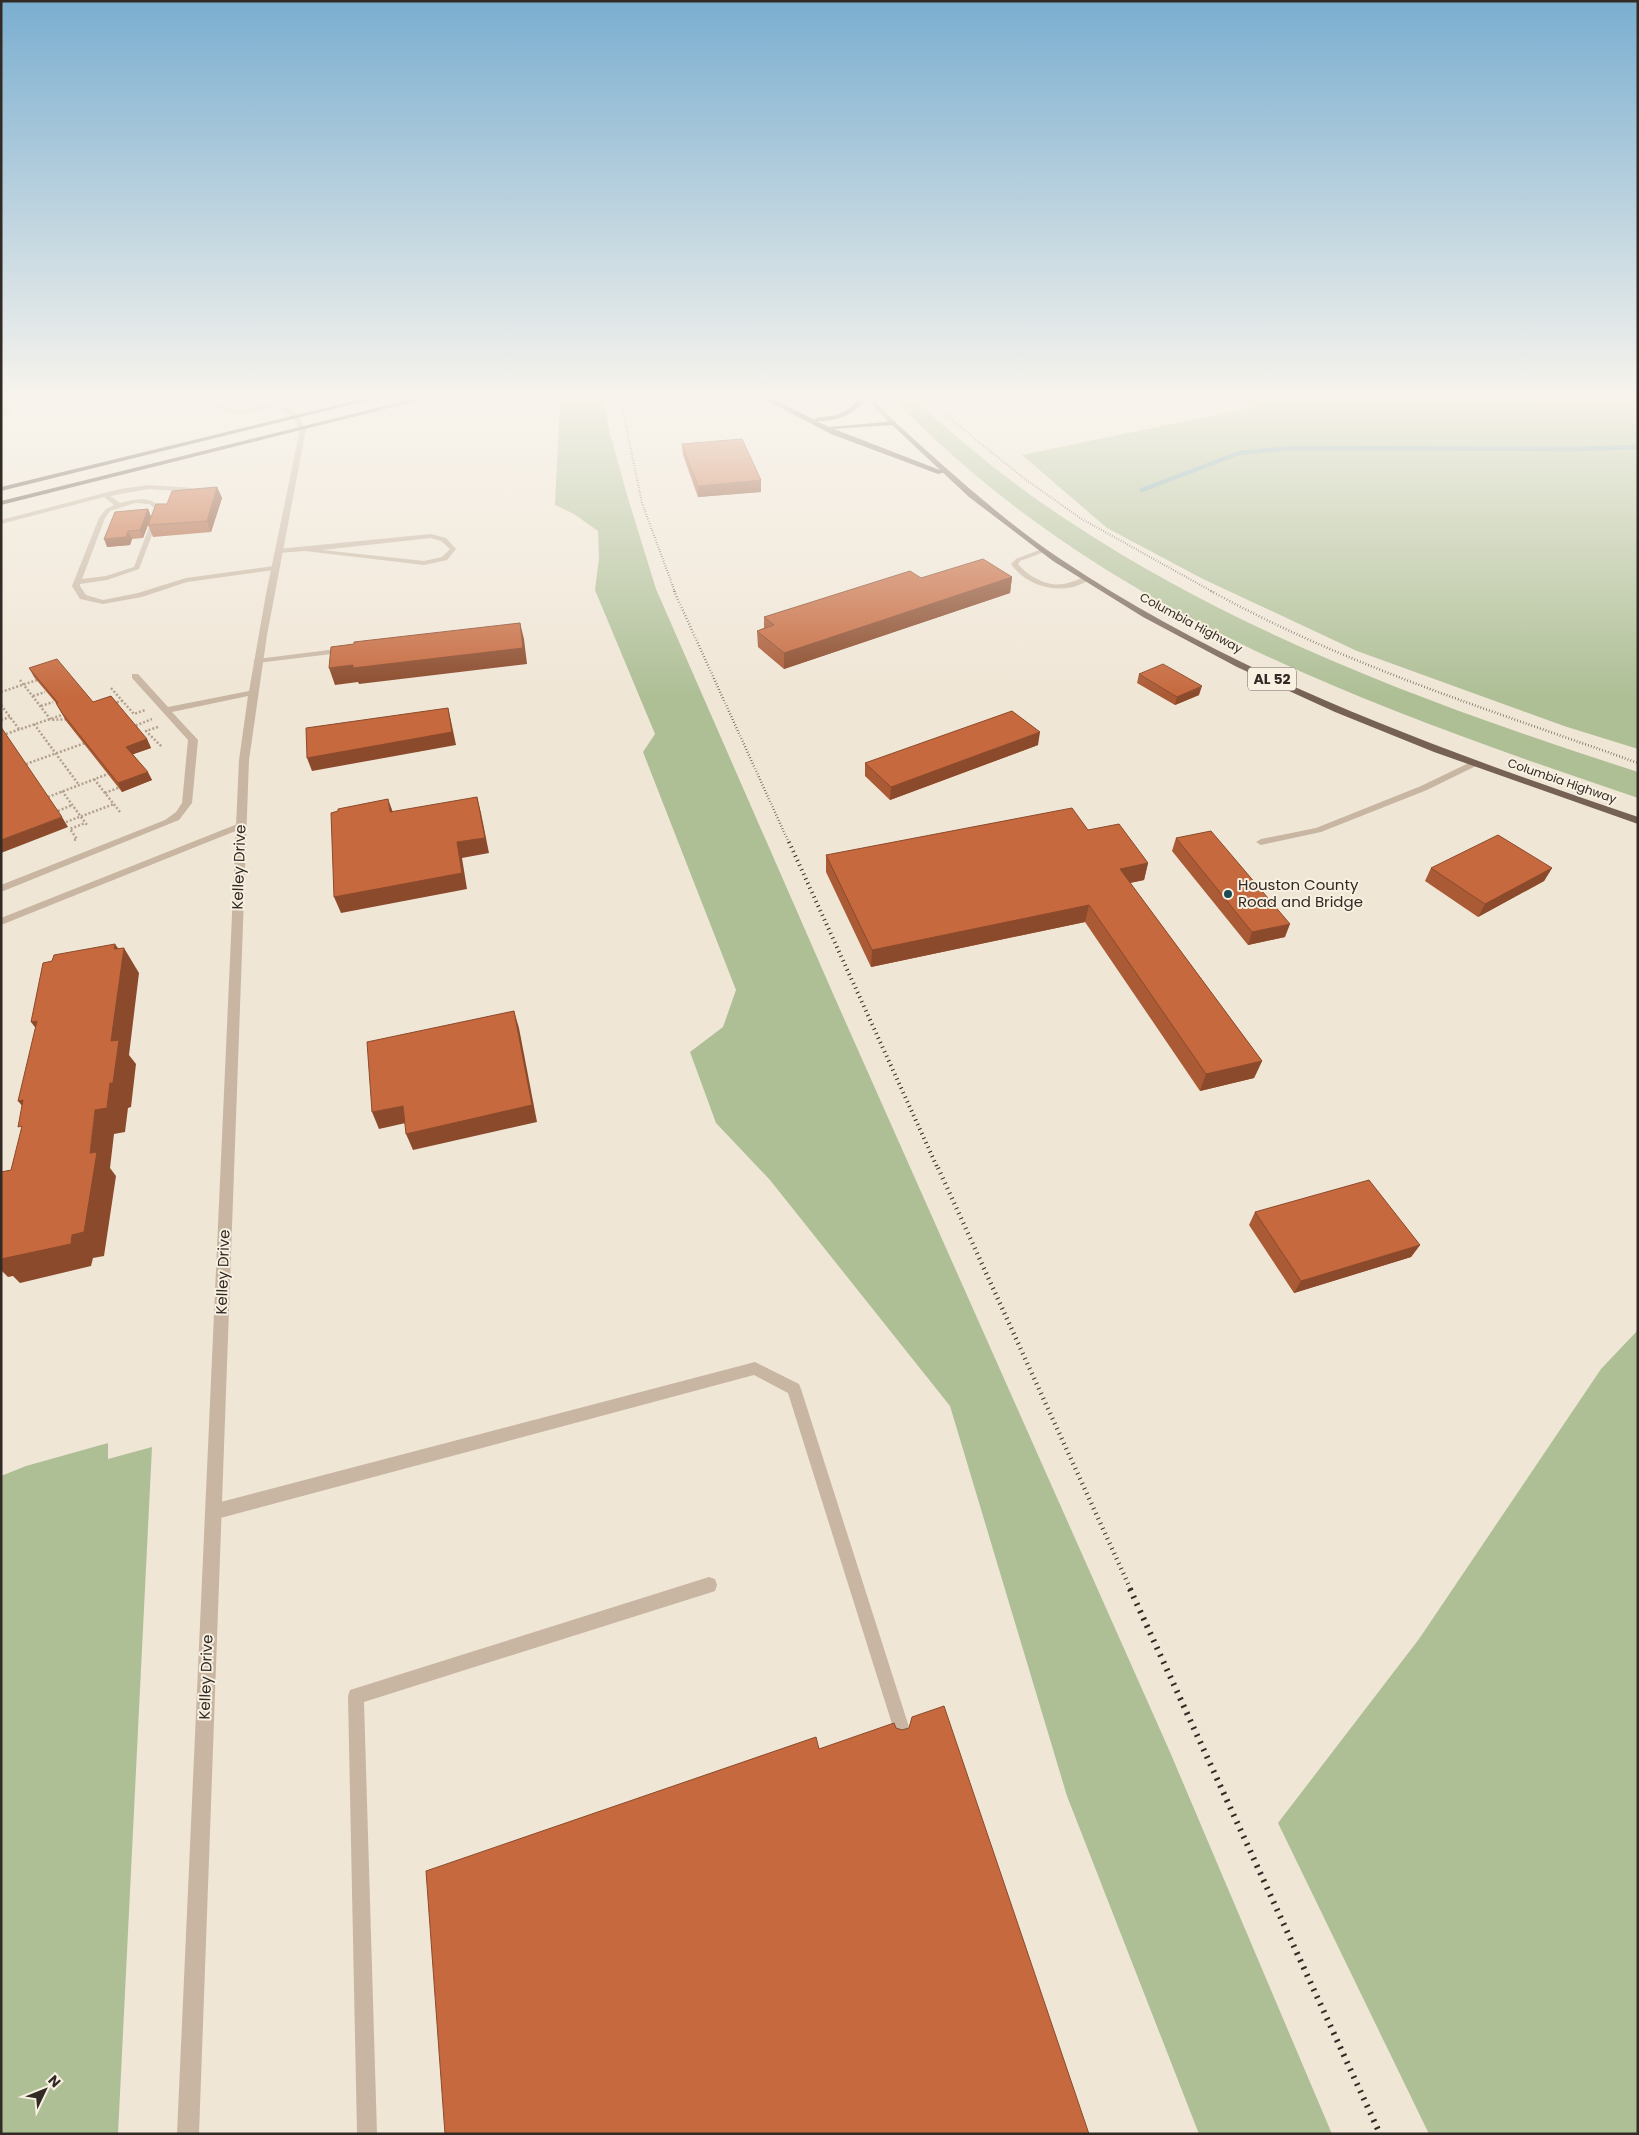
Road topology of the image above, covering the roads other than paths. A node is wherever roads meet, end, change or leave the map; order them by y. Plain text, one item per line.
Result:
1 (25, 497) edge
2 (99, 497) edge
3 (107, 497) edge
4 (287, 497) edge
5 (971, 497) edge
6 (1, 503) edge
7 (119, 505) junction
8 (1, 522) edge
9 (307, 550) junction
10 (1042, 550) junction
11 (278, 551) junction
12 (274, 568) junction
13 (1086, 579) junction
14 (78, 582) junction
15 (354, 648) edge
16 (257, 661) junction
17 (135, 676) dead end
18 (252, 693) junction
19 (167, 712) junction
20 (1475, 763) junction
21 (1638, 821) edge
22 (240, 826) junction
23 (1261, 842) dead end
24 (1, 889) edge
25 (1, 922) edge
26 (213, 1512) junction
27 (709, 1585) dead end
28 (901, 1727) dead end
29 (188, 2134) edge
30 (367, 2134) edge

1 - 6 highway
2 - 8 lane
3 - 7 lane
4 - 11 street, Kelley Drive
5 - 10 main road, Columbia Highway / AL 52
7 - 14 lane
7 - 14 lane
9 - 9 lane
9 - 11 lane
10 - 13 main road, Columbia Highway / AL 52
10 - 13 lane
11 - 12 street, Kelley Drive
12 - 14 lane
12 - 16 street, Kelley Drive
13 - 20 main road, Columbia Highway / AL 52
15 - 16 lane
16 - 18 street, Kelley Drive
17 - 19 street
18 - 19 street
18 - 22 street, Kelley Drive
19 - 24 street
20 - 21 main road, Columbia Highway / AL 52
20 - 23 lane
22 - 25 lane
22 - 26 street, Kelley Drive
26 - 28 lane
26 - 29 street, Kelley Drive
27 - 30 lane

